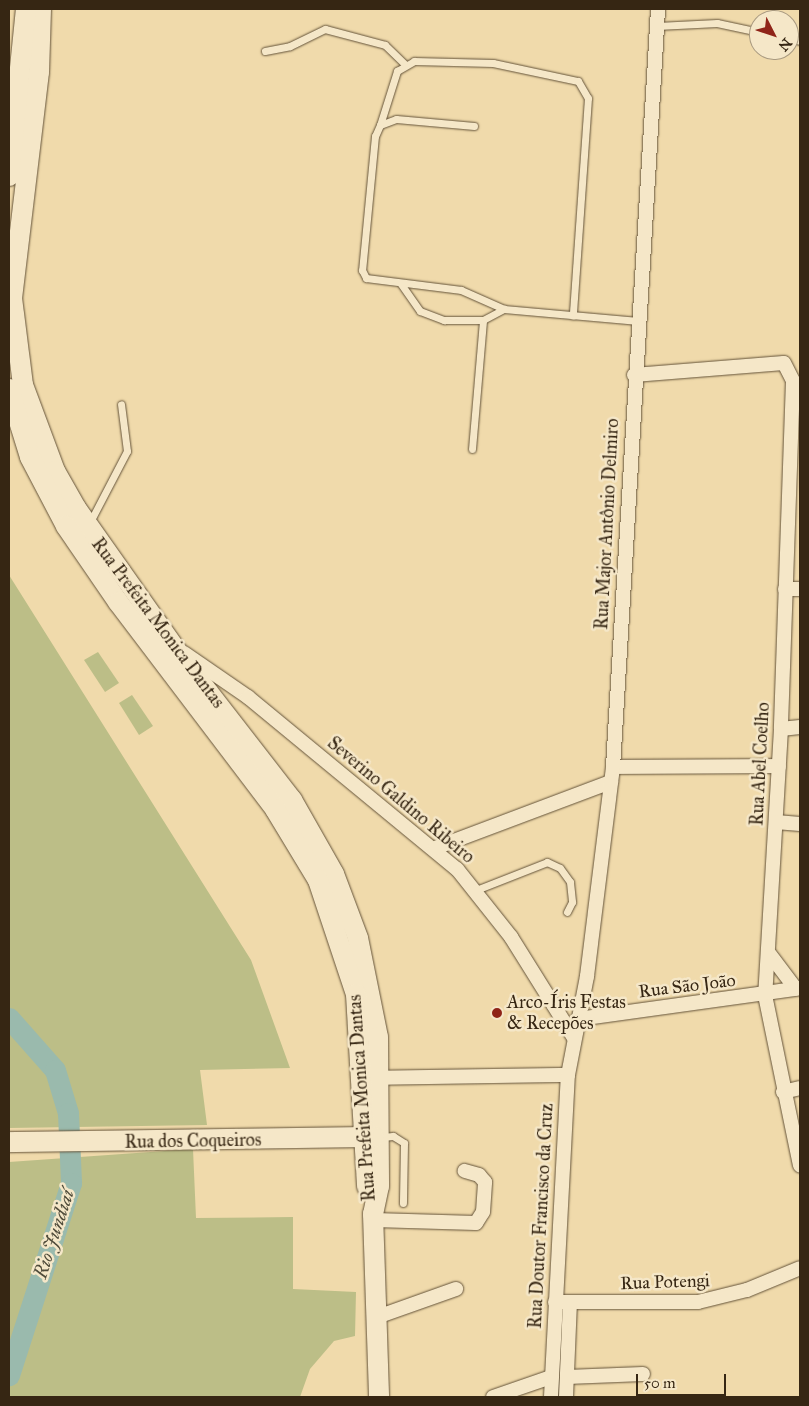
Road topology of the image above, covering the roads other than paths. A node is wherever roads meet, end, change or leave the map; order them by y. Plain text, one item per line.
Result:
1 (26, 9) edge
2 (41, 9) edge
3 (658, 9) edge
4 (656, 26) junction
5 (749, 30) edge
6 (265, 51) dead end
7 (405, 64) junction
8 (380, 125) junction
9 (474, 126) dead end
10 (9, 176) edge
11 (401, 284) junction
12 (504, 309) junction
13 (573, 316) junction
14 (483, 320) junction
15 (638, 321) junction
16 (634, 375) junction
17 (796, 381) edge
18 (9, 389) edge
19 (121, 404) dead end
20 (795, 443) edge
21 (472, 449) dead end
22 (794, 510) edge
23 (88, 527) junction
24 (785, 589) junction
25 (800, 590) edge
26 (165, 649) junction
27 (800, 727) edge
28 (780, 729) junction
29 (779, 766) junction
30 (613, 767) junction
31 (611, 782) junction
32 (776, 822) junction
33 (800, 824) edge
34 (435, 848) junction
35 (476, 890) junction
36 (567, 912) dead end
37 (768, 952) junction
38 (798, 989) edge
39 (765, 995) junction
40 (578, 1019) junction
41 (574, 1038) junction
42 (568, 1074) junction
43 (369, 1078) junction
44 (800, 1088) edge
45 (783, 1092) junction
46 (370, 1138) junction
47 (9, 1142) edge
48 (800, 1165) edge
49 (465, 1171) dead end
50 (403, 1203) dead end
51 (374, 1217) junction
52 (800, 1268) edge
53 (456, 1289) dead end
54 (555, 1302) junction
55 (570, 1302) junction
56 (377, 1316) junction
57 (643, 1374) dead end
58 (551, 1377) junction
59 (567, 1377) junction
60 (379, 1397) edge
61 (493, 1397) edge
62 (551, 1397) edge
63 (566, 1397) edge

1 - 10 main road
2 - 23 main road, Rua Prefeita Monica Dantas
3 - 4 street, Rua Major Antônio Delmiro
4 - 5 lane
4 - 15 street, Rua Major Antônio Delmiro
6 - 7 lane
7 - 8 lane
7 - 13 lane
8 - 9 lane
8 - 11 lane
11 - 12 lane
11 - 14 lane
12 - 13 lane
12 - 14 lane
13 - 15 lane
14 - 21 lane
15 - 16 street, Rua Major Antônio Delmiro
16 - 17 street, Rua Abel Coelho
16 - 30 street, Rua Major Antônio Delmiro
17 - 20 street, Rua Abel Coelho
18 - 26 main road, Rua Prefeita Monica Dantas
19 - 23 lane
20 - 22 street, Rua Abel Coelho
22 - 24 street, Rua Abel Coelho
23 - 26 main road, Rua Prefeita Monica Dantas
24 - 25 street
24 - 28 street, Rua Abel Coelho
26 - 34 street, Severino Galdino Ribeiro
26 - 43 main road, Rua Prefeita Monica Dantas
27 - 28 street
28 - 29 street, Rua Abel Coelho
29 - 30 street
29 - 32 street, Rua Abel Coelho
30 - 31 street, Rua Major Antônio Delmiro
31 - 34 street
31 - 40 street, Rua Major Antônio Delmiro
32 - 33 street
32 - 37 street, Rua Abel Coelho
34 - 35 street, Severino Galdino Ribeiro
35 - 36 lane
35 - 41 street, Severino Galdino Ribeiro
37 - 38 street
37 - 39 street, Rua Abel Coelho
38 - 39 street, Rua São João
39 - 40 street, Rua São João
39 - 45 street, Rua Abel Coelho
40 - 41 street, Rua Major Antônio Delmiro
41 - 42 street, Rua Doutor Francisco da Cruz
42 - 43 street
42 - 54 street, Rua Doutor Francisco da Cruz
43 - 46 main road, Rua Prefeita Monica Dantas
44 - 45 street
45 - 48 street, Rua Abel Coelho
46 - 47 main road, Rua dos Coqueiros
46 - 50 lane
46 - 51 main road, Rua Prefeita Monica Dantas
49 - 51 street
51 - 56 main road, Rua Prefeita Monica Dantas
52 - 55 street, Rua Potengi
53 - 56 street
54 - 55 street, Rua Potengi
54 - 58 street, Rua Doutor Francisco da Cruz
55 - 59 street
56 - 60 main road, Rua Prefeita Monica Dantas
57 - 59 street
58 - 61 street
58 - 62 street, Rua Doutor Francisco da Cruz
59 - 63 street

